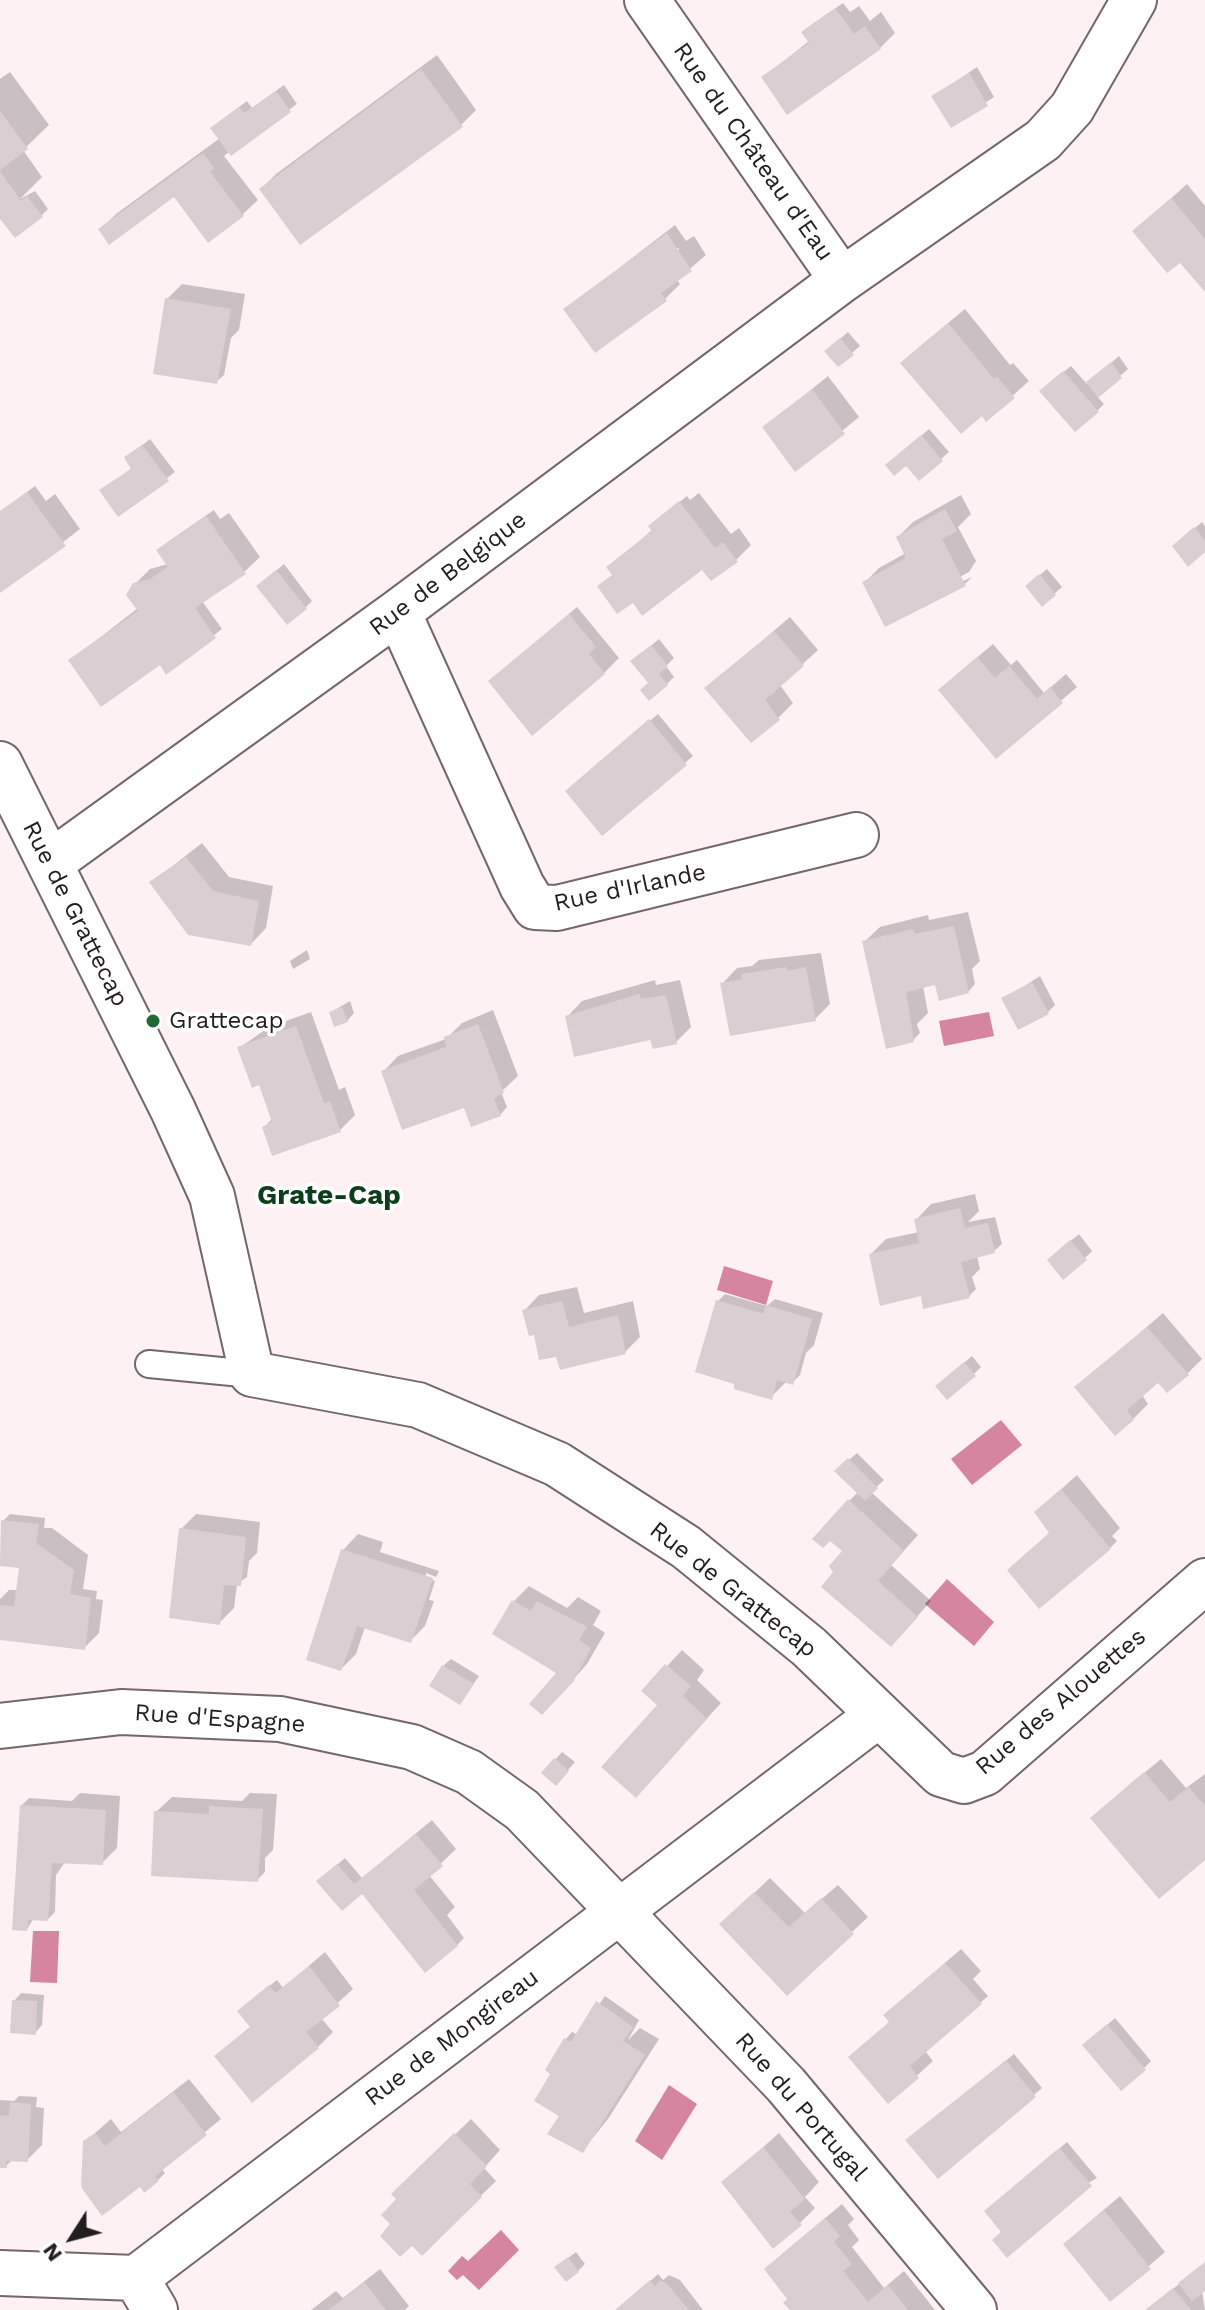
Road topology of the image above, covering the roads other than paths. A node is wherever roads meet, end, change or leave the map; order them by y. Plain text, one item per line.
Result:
1 (647, 0) edge
2 (1134, 0) edge
3 (842, 280) junction
4 (398, 612) junction
5 (0, 764) edge
6 (856, 835) dead end
7 (50, 863) junction
8 (149, 1364) dead end
9 (252, 1374) junction
10 (1205, 1581) edge
11 (877, 1716) junction
12 (0, 1726) edge
13 (618, 1911) junction
14 (0, 2273) edge
15 (145, 2294) edge
16 (974, 2310) edge

1 - 3 street, Rue du Château d'Eau
2 - 3 street, Rue du Château d'Eau
3 - 4 street, Rue de Belgique
4 - 6 street, Rue d'Irlande
4 - 7 street, Rue de Belgique
5 - 7 street, Rue de Grattecap
7 - 9 street, Rue de Grattecap
8 - 9 lane
9 - 11 street, Rue de Grattecap
10 - 11 street, Rue des Alouettes
11 - 13 street, Rue de Mongireau
12 - 13 street, Rue d'Espagne
13 - 15 street, Rue de Mongireau
13 - 16 street, Rue du Portugal
14 - 15 street, Rue de Mongireau

